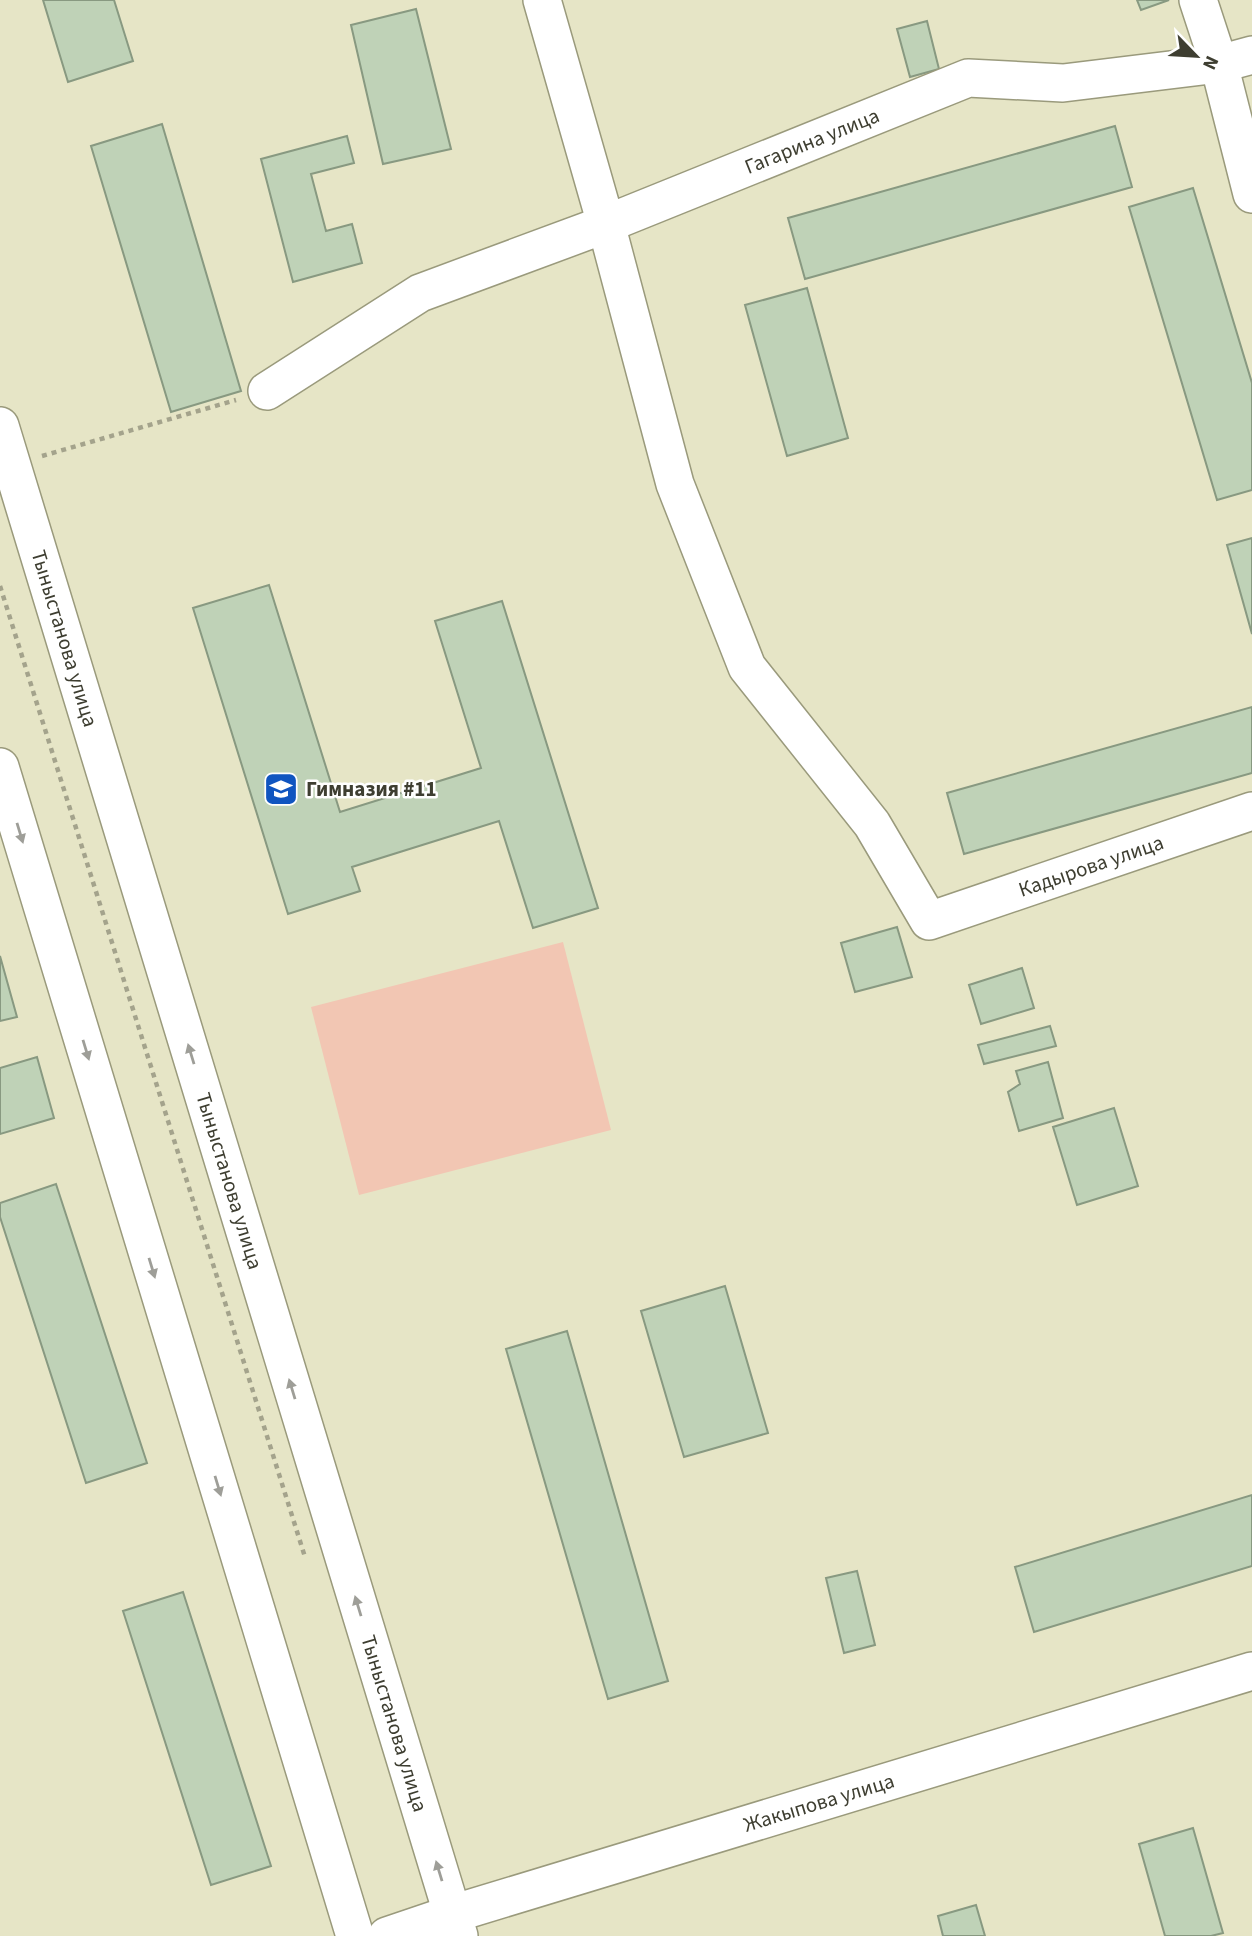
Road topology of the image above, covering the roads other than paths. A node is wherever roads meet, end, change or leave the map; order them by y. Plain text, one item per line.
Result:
1 (542, 0) edge
2 (1198, 0) edge
3 (1236, 59) edge
4 (1252, 194) edge
5 (606, 224) junction
6 (267, 391) road end
7 (0, 426) edge
8 (0, 767) edge
9 (1252, 811) edge
10 (1252, 1671) edge
11 (455, 1925) edge
12 (355, 1936) edge
13 (387, 1936) edge

1 - 5 street
2 - 3 street
3 - 4 street
3 - 5 street, Гагарина улица
5 - 6 street, Гагарина улица
5 - 9 street, Кадырова улица
11 -> 7 street, Тыныстанова улица
8 -> 12 street
10 - 11 street, Жакыпова улица
11 - 13 street, Жакыпова улица

